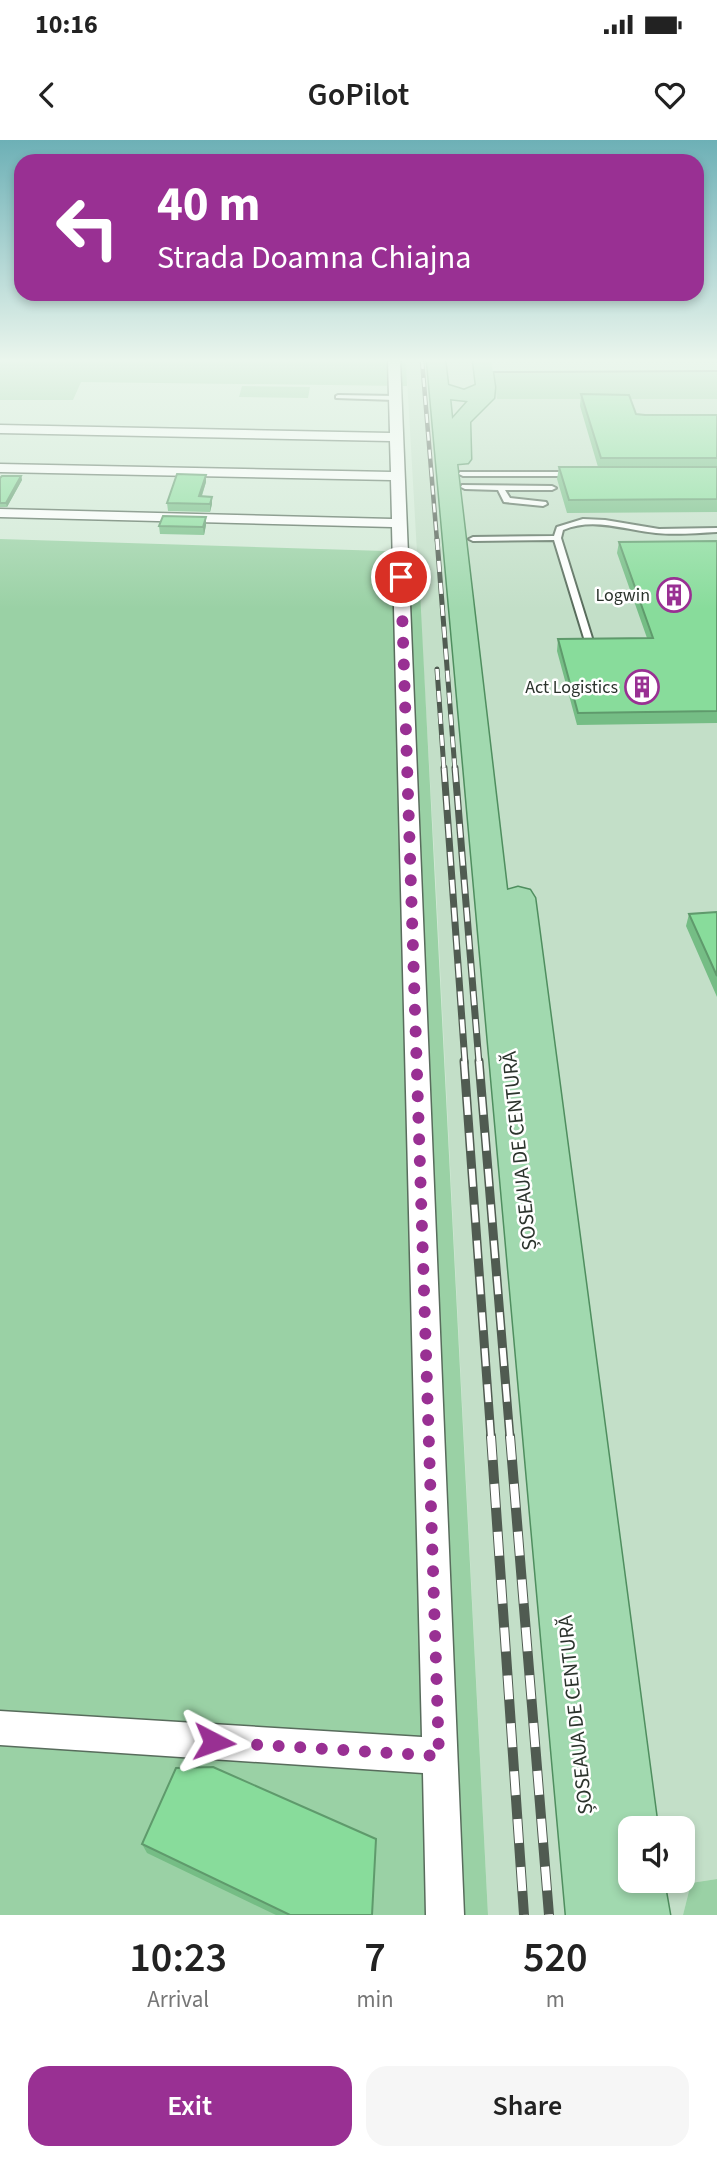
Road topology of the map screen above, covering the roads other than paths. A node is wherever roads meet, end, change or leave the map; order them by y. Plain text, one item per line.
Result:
1 (396, 443) edge
2 (445, 443) edge
3 (461, 443) edge
4 (0, 468) edge
5 (583, 474) edge
6 (397, 476) junction
7 (464, 481) junction
8 (501, 488) junction
9 (552, 488) dead end
10 (543, 504) dead end
11 (0, 513) edge
12 (399, 523) junction
13 (717, 530) edge
14 (557, 538) junction
15 (473, 539) junction
16 (588, 638) edge
17 (0, 1728) edge
18 (439, 1756) junction
19 (626, 1816) edge
20 (636, 1893) edge
21 (445, 1915) edge
22 (597, 1915) edge
23 (639, 1915) edge

1 - 6 street
2 - 22 main road, ȘOSEAUA DE CENTURĂ
3 - 7 main road, ȘOSEAUA DE CENTURĂ
4 - 6 street
5 - 7 lane
6 - 12 street
7 - 8 lane
7 - 15 main road, ȘOSEAUA DE CENTURĂ
8 - 9 lane
8 - 10 lane
11 - 12 street
12 - 18 street
13 - 14 lane
14 - 15 lane
14 - 16 lane
15 - 19 main road, ȘOSEAUA DE CENTURĂ
17 - 18 street
18 - 21 street
20 - 23 main road

